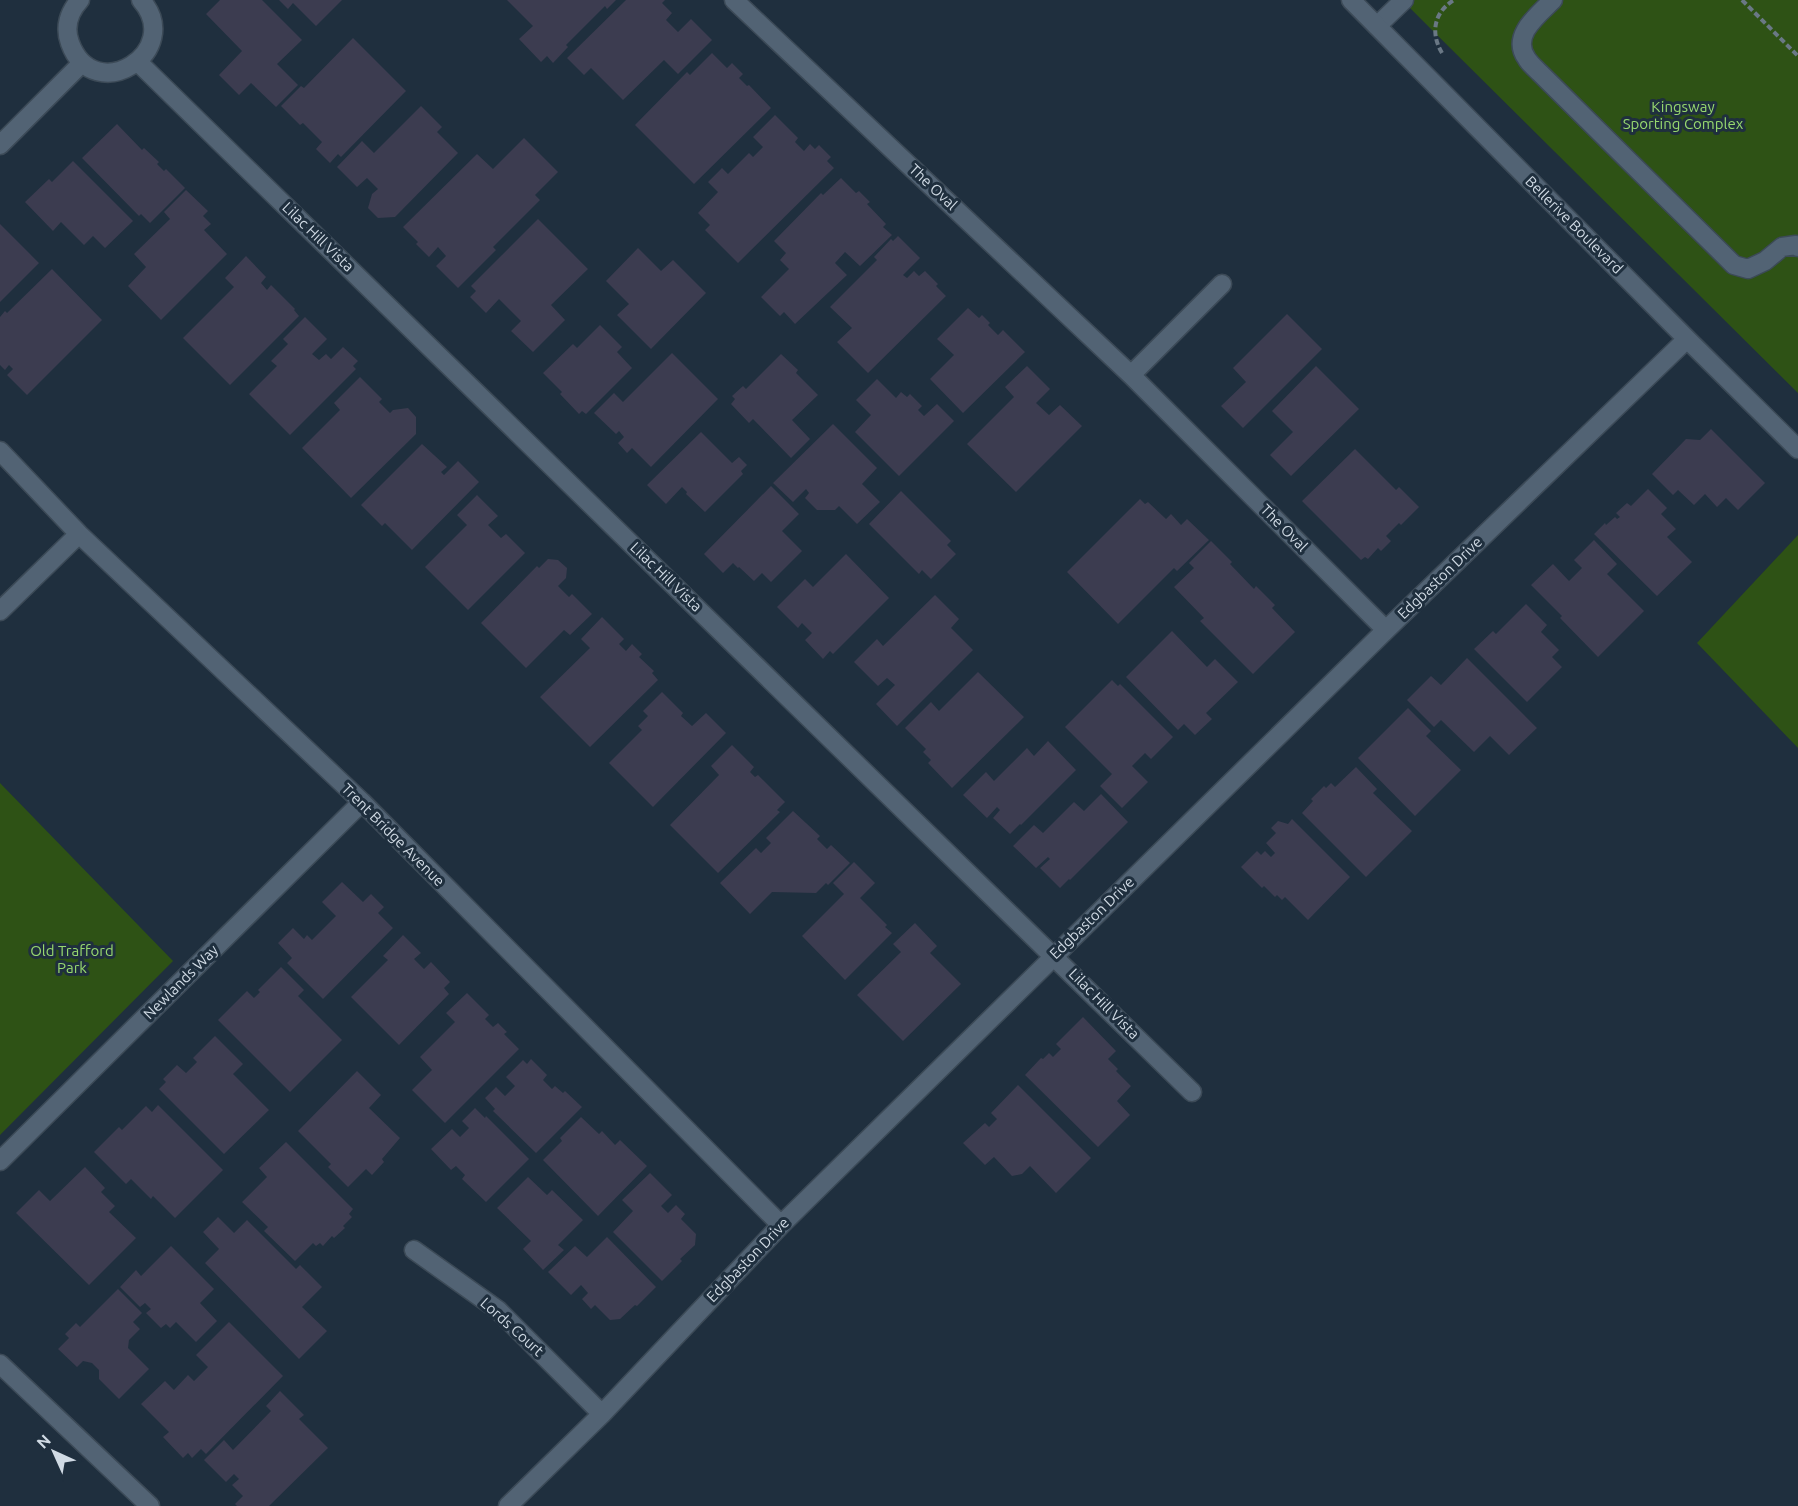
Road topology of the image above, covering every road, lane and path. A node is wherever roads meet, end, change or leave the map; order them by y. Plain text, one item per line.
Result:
1 (80, 0) edge
2 (734, 0) edge
3 (1351, 0) edge
4 (1404, 0) edge
5 (1454, 0) edge
6 (1553, 0) edge
7 (1742, 0) edge
8 (144, 1) edge
9 (1377, 26) junction
10 (1798, 56) edge
11 (1445, 58) dead end
12 (138, 62) junction
13 (82, 63) junction
14 (0, 145) edge
15 (1798, 247) edge
16 (1222, 284) dead end
17 (1687, 339) junction
18 (1131, 375) junction
19 (1798, 449) edge
20 (0, 451) edge
21 (80, 534) junction
22 (0, 611) edge
23 (1386, 630) junction
24 (362, 802) junction
25 (1054, 955) junction
26 (1192, 1092) dead end
27 (0, 1161) edge
28 (781, 1225) junction
29 (414, 1250) dead end
30 (0, 1364) edge
31 (602, 1414) junction
32 (150, 1506) edge
33 (508, 1506) edge

1 - 13 street
2 - 18 street, The Oval
3 - 9 street, Bellerive Boulevard
4 - 9 street
5 - 11 path
6 - 15 street
7 - 10 path
8 - 12 street
9 - 17 street, Bellerive Boulevard
12 - 13 street
12 - 25 street, Lilac Hill Vista
13 - 14 street
16 - 18 street
17 - 19 street, Bellerive Boulevard
17 - 23 street, Edgbaston Drive
18 - 23 street, The Oval
20 - 21 street, Trent Bridge Avenue
21 - 22 street
21 - 24 street, Trent Bridge Avenue
23 - 25 street, Edgbaston Drive
24 - 27 street, Newlands Way
24 - 28 street, Trent Bridge Avenue
25 - 26 street, Lilac Hill Vista
25 - 28 street, Edgbaston Drive
28 - 31 street, Edgbaston Drive
29 - 31 street, Lords Court
30 - 32 street
31 - 33 street, Edgbaston Drive

